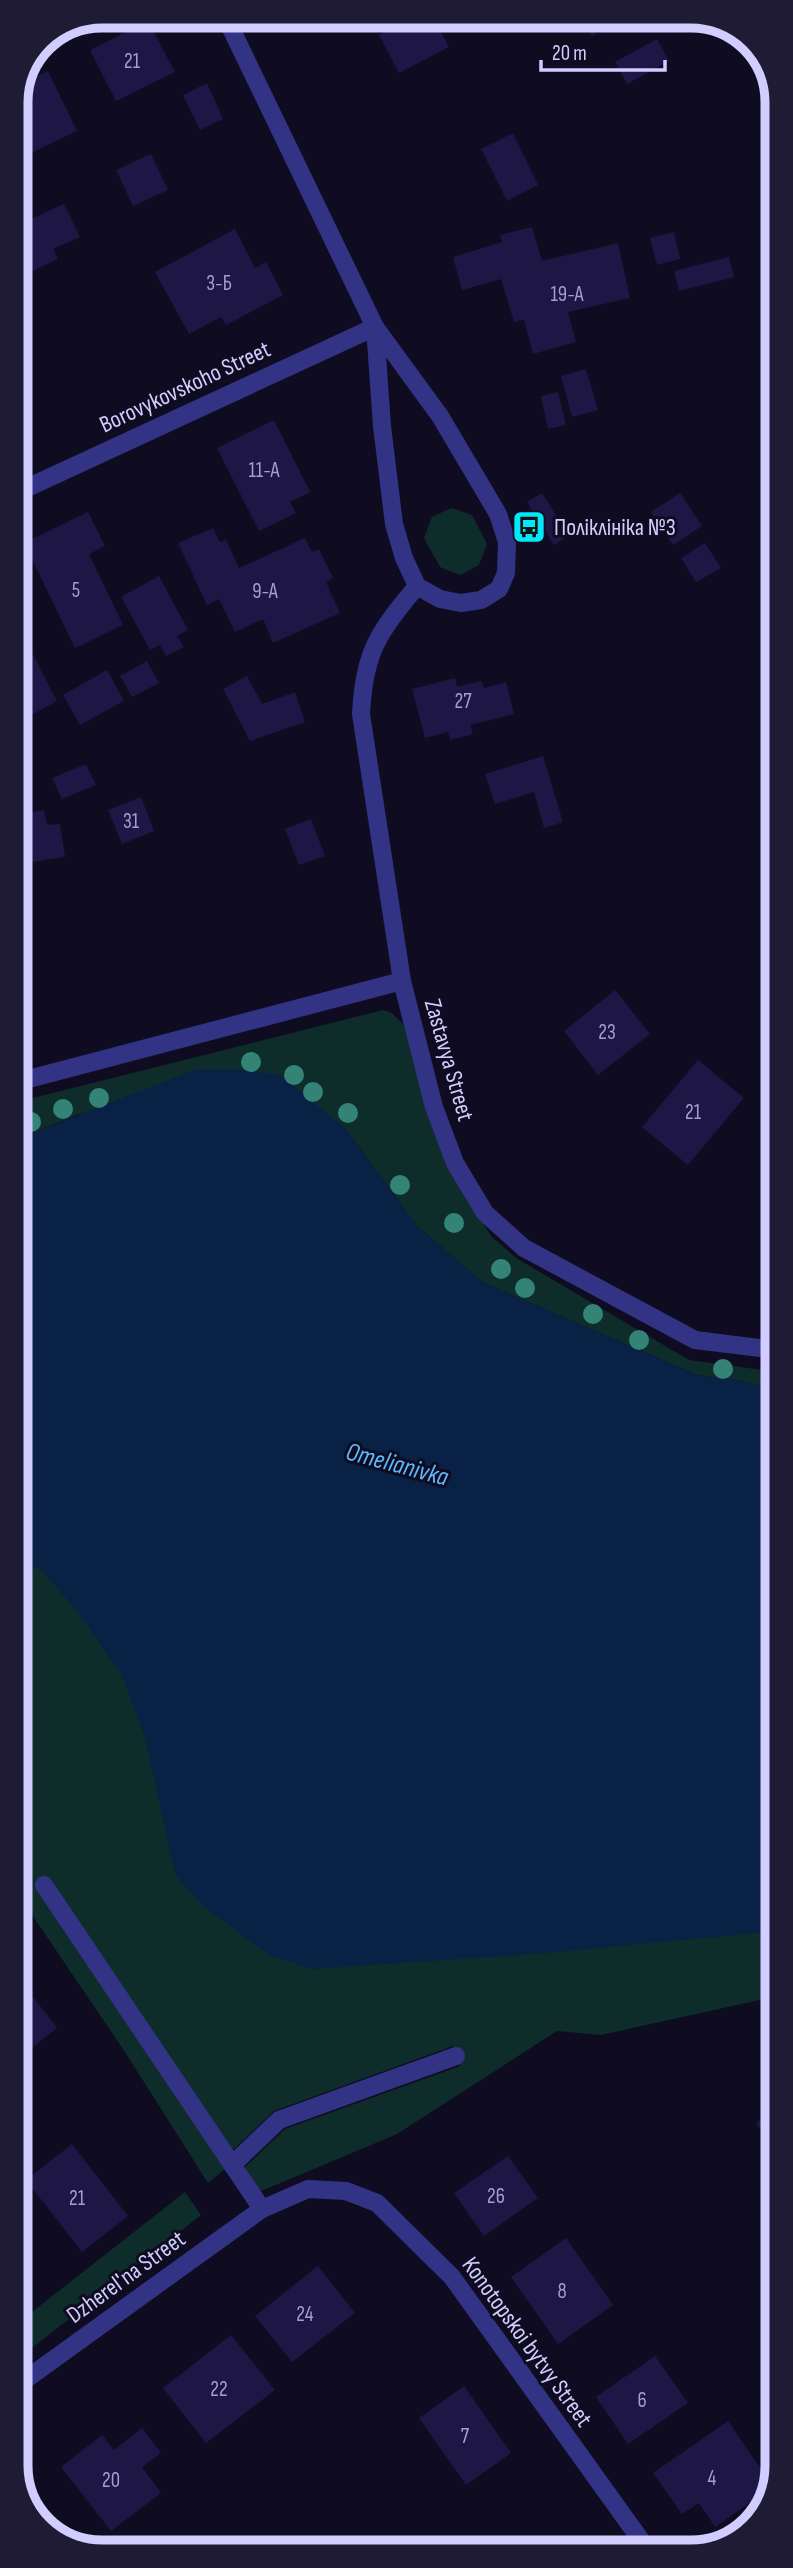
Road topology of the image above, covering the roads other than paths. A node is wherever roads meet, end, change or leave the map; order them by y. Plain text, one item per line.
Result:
1 (231, 28) edge
2 (375, 327) junction
3 (28, 487) edge
4 (417, 586) junction
5 (402, 981) junction
6 (28, 1079) edge
7 (765, 1349) edge
8 (44, 1885) dead end
9 (456, 2056) dead end
10 (232, 2165) junction
11 (262, 2208) junction
12 (28, 2378) edge
13 (641, 2540) edge

1 - 2 street
2 - 3 street, Borovykovskoho Street
2 - 4 street
2 - 4 street
4 - 5 street
5 - 6 street, Zastavya Street
5 - 7 street, Zastavya Street
8 - 10 street
9 - 10 street
10 - 11 street
11 - 12 street, Dzherelʹna Street
11 - 13 street, Konotopskoi bytvy Street

